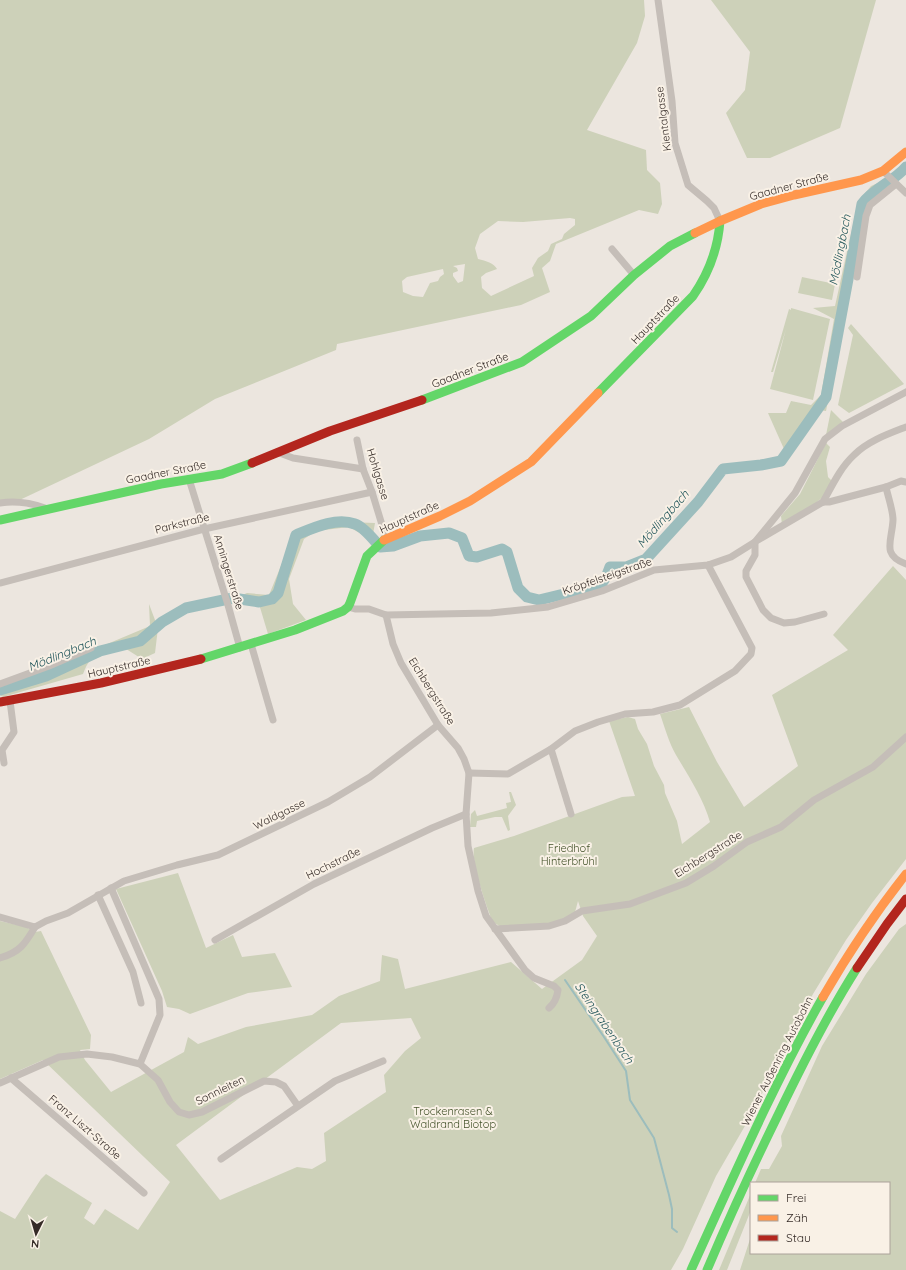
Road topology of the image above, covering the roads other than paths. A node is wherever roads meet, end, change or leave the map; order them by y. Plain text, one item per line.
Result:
1 (658, 0) edge
2 (906, 152) edge
3 (891, 179) junction
4 (906, 193) edge
5 (720, 221) junction
6 (614, 251) dead end
7 (634, 275) junction
8 (858, 278) dead end
9 (906, 392) edge
10 (906, 427) edge
11 (357, 440) dead end
12 (277, 452) junction
13 (363, 470) junction
14 (189, 479) junction
15 (906, 482) edge
16 (886, 487) junction
17 (372, 492) junction
18 (9, 502) junction
19 (823, 502) junction
20 (0, 503) edge
21 (0, 508) edge
22 (46, 509) junction
23 (0, 520) edge
24 (204, 529) junction
25 (381, 542) junction
26 (755, 542) junction
27 (906, 564) edge
28 (708, 566) junction
29 (0, 583) edge
30 (348, 607) junction
31 (824, 614) dead end
32 (386, 615) junction
33 (251, 644) junction
34 (91, 648) dead end
35 (240, 648) junction
36 (0, 684) edge
37 (10, 700) junction
38 (0, 702) edge
39 (273, 720) dead end
40 (438, 725) junction
41 (906, 737) edge
42 (551, 748) junction
43 (4, 763) dead end
44 (469, 773) junction
45 (466, 814) junction
46 (571, 814) dead end
47 (906, 874) edge
48 (111, 888) junction
49 (98, 895) junction
50 (906, 898) edge
51 (0, 917) edge
52 (35, 927) junction
53 (495, 929) junction
54 (215, 940) dead end
55 (0, 958) edge
56 (140, 1003) dead end
57 (549, 1008) dead end
58 (383, 1061) dead end
59 (140, 1064) junction
60 (11, 1078) junction
61 (0, 1083) edge
62 (298, 1106) junction
63 (221, 1159) dead end
64 (144, 1193) dead end
65 (691, 1270) edge
66 (707, 1270) edge

1 - 5 street, Kientalgasse
2 - 3 main road, Gaadner Straße
3 - 4 street
3 - 5 main road, Gaadner Straße
3 - 8 street
5 - 7 main road, Gaadner Straße
5 - 25 main road, Hauptstraße
6 - 7 street
7 - 12 main road, Gaadner Straße
9 - 26 street, Kröpfelsteigstraße
10 - 19 street
11 - 13 street, Hohlgasse
12 - 13 street
12 - 14 main road, Gaadner Straße
13 - 17 street, Hohlgasse
14 - 22 main road, Gaadner Straße
14 - 24 street, Anningerstraße
15 - 16 street
16 - 19 street
16 - 27 street
17 - 24 street, Parkstraße
17 - 25 street, Hohlgasse
18 - 20 street
18 - 21 street
18 - 22 street
19 - 26 street
22 - 23 main road, Gaadner Straße
24 - 29 street, Parkstraße
24 - 35 street, Anningerstraße
25 - 30 main road, Hauptstraße
26 - 28 street, Kröpfelsteigstraße
26 - 31 street
28 - 32 street, Kröpfelsteigstraße
28 - 42 street
30 - 32 street
30 - 33 main road, Hauptstraße
32 - 40 street, Eichbergstraße
33 - 35 main road, Hauptstraße
33 - 39 street
34 - 36 street
35 - 37 main road, Hauptstraße
37 - 38 main road, Hauptstraße
37 - 43 street
40 - 44 street, Eichbergstraße
40 - 48 street, Waldgasse
41 - 53 street, Eichbergstraße
42 - 44 street
42 - 46 street
44 - 45 street, Eichbergstraße
45 - 53 street, Eichbergstraße
45 - 54 street, Hochstraße
47 - 65 main road, Wiener Außenring Autobahn
48 - 49 street, Waldgasse
48 - 59 street
49 - 52 street, Waldgasse
49 - 56 street
50 - 66 main road
51 - 52 street
52 - 55 street
53 - 57 street, Eichbergstraße
58 - 62 street
59 - 60 street
59 - 62 street, Sonnleiten
60 - 61 street
60 - 64 street, Franz Liszt-Straße
62 - 63 street

